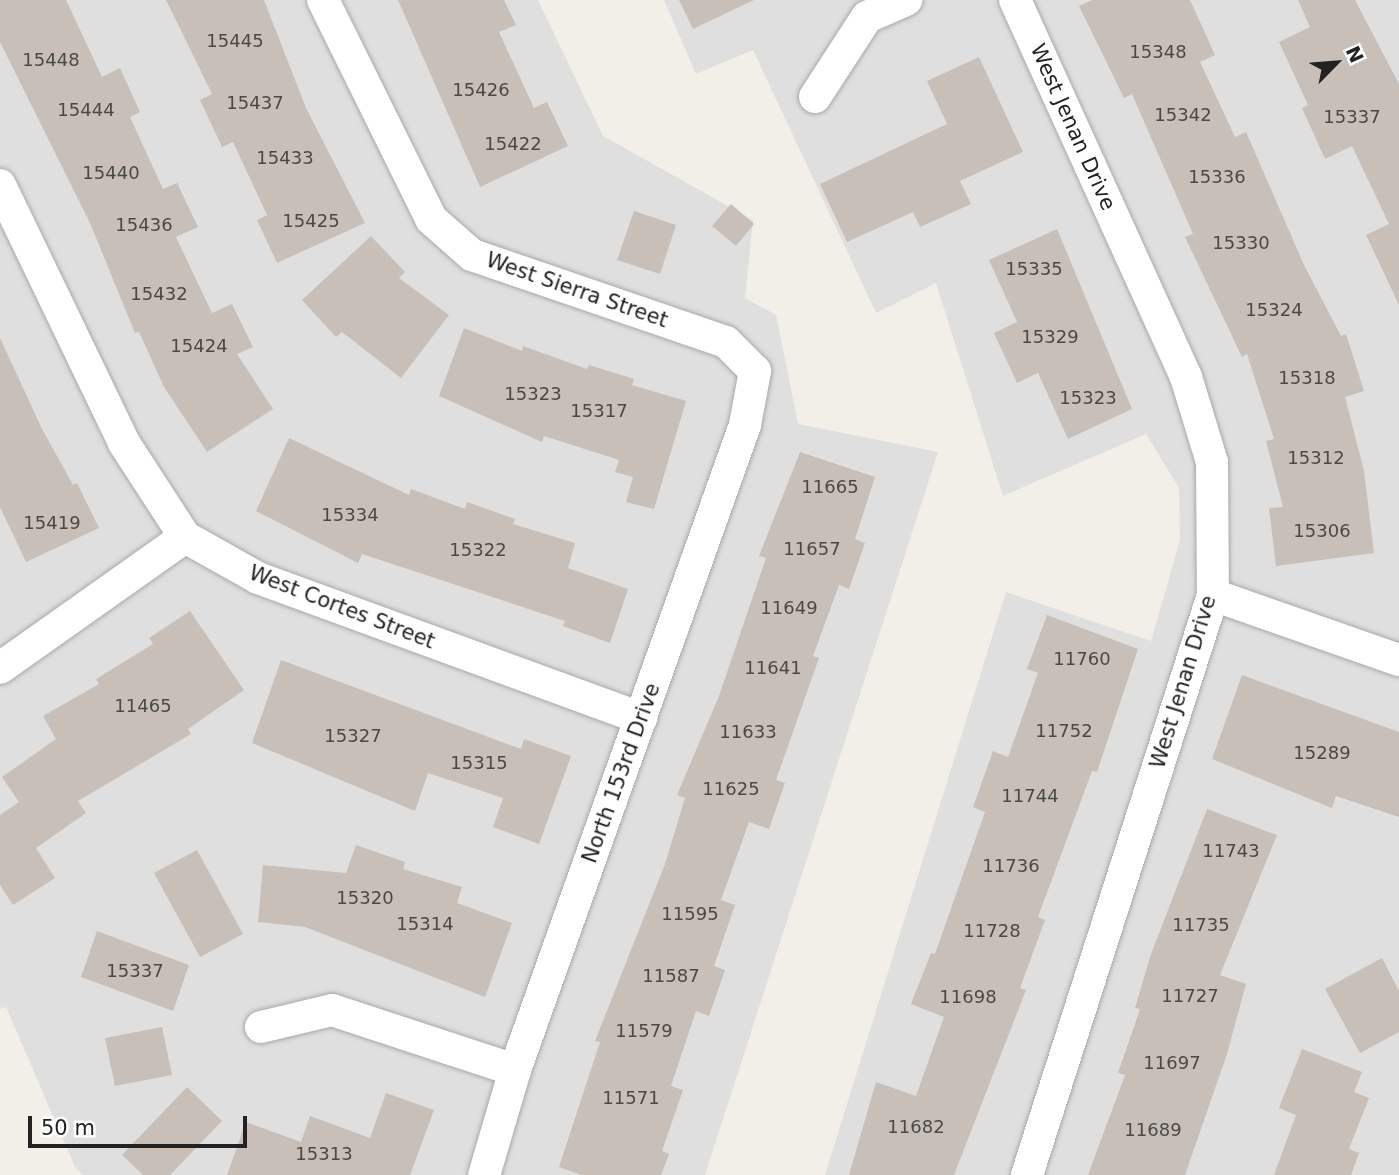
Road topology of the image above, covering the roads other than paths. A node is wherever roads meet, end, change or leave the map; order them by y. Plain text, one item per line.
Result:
1 (323, 0) edge
2 (906, 0) edge
3 (1015, 0) edge
4 (816, 97) dead end
5 (0, 185) edge
6 (755, 371) joint
7 (185, 537) junction
8 (1213, 595) junction
9 (1399, 660) edge
10 (0, 668) edge
11 (641, 718) junction
12 (261, 1027) dead end
13 (515, 1070) junction
14 (484, 1175) edge
15 (1027, 1175) edge

1 - 6 street, West Sierra Street
2 - 4 street
3 - 8 street, West Jenan Drive
5 - 7 street, West Cortes Street
6 - 11 street, North 153rd Drive
7 - 10 street
7 - 11 street, West Cortes Street
8 - 9 street
8 - 15 street, West Jenan Drive
11 - 13 street, North 153rd Drive
12 - 13 street
13 - 14 street, North 153rd Drive

